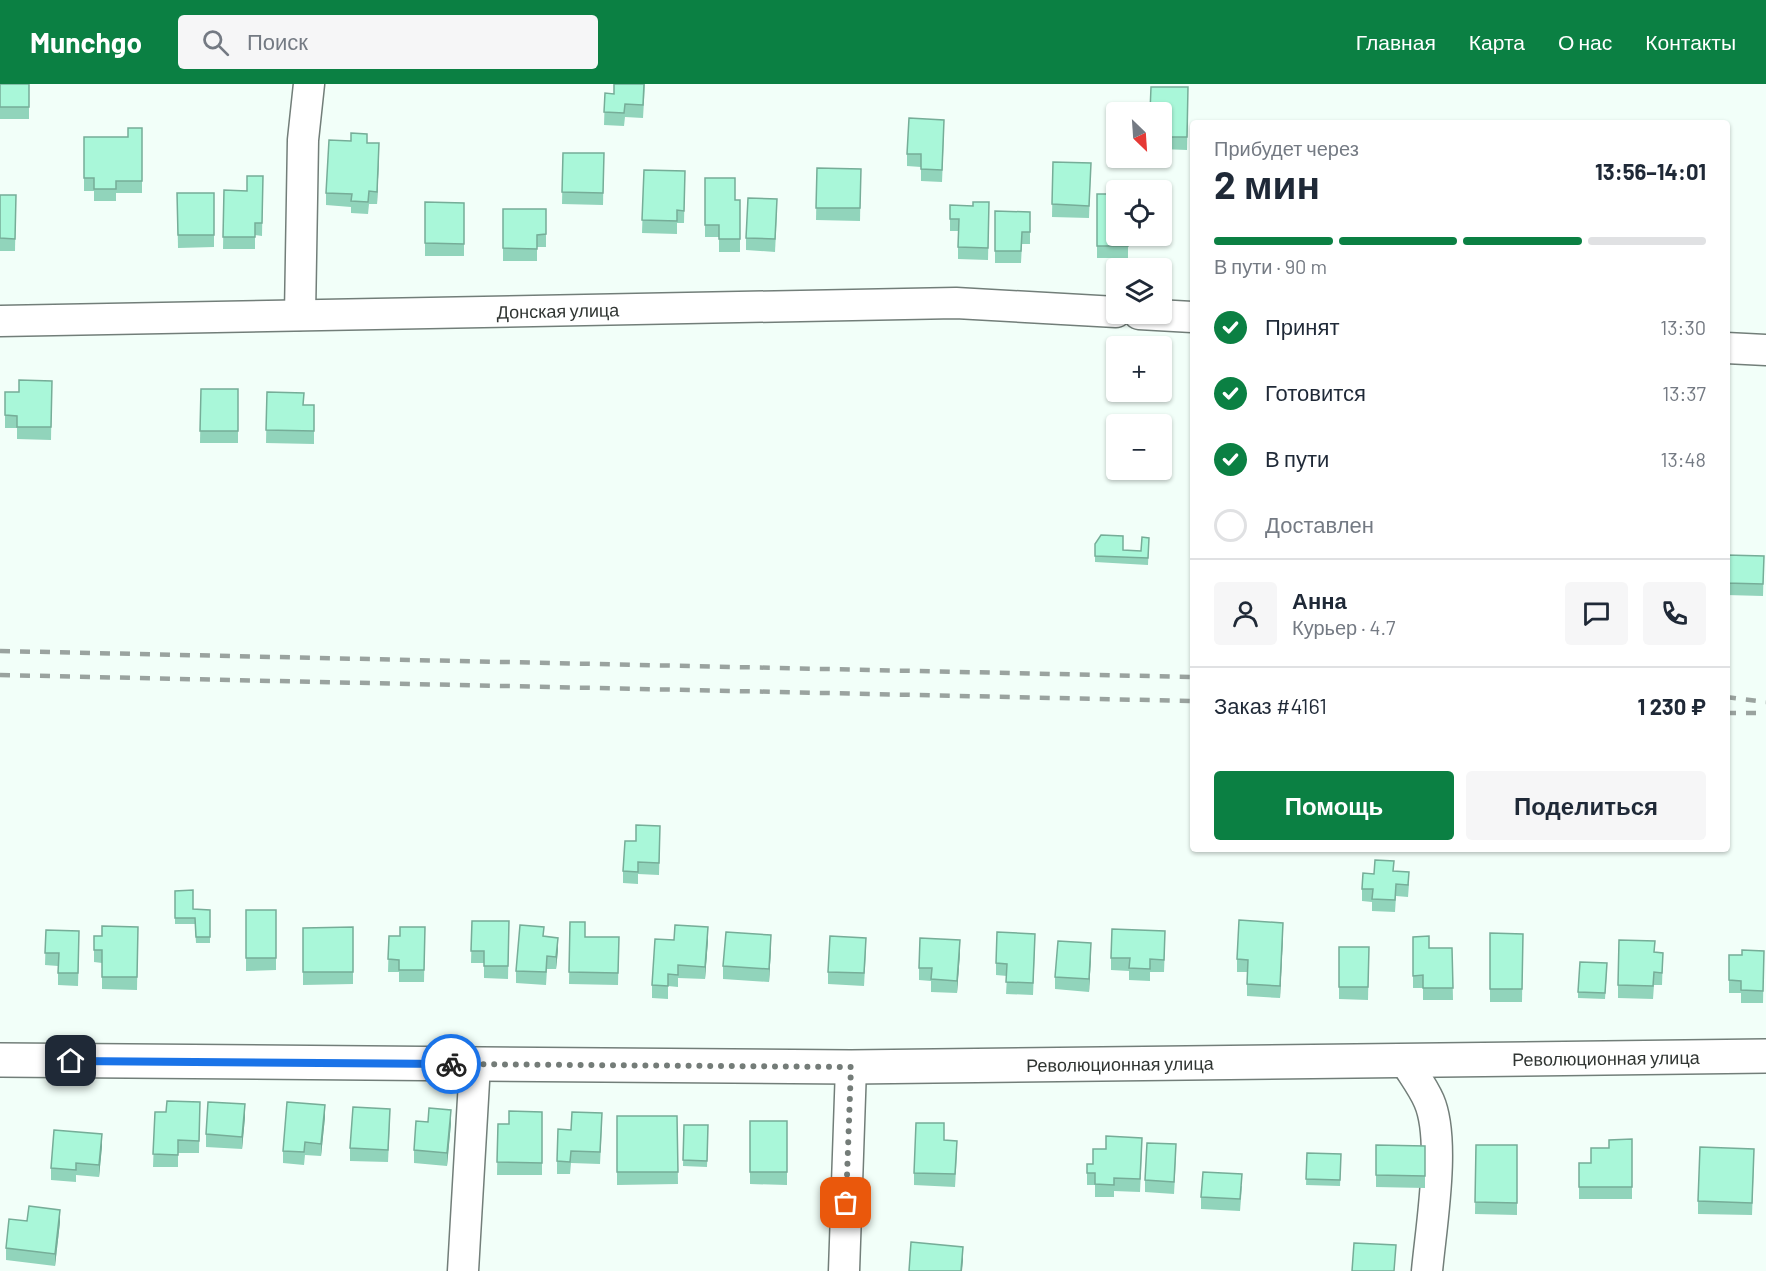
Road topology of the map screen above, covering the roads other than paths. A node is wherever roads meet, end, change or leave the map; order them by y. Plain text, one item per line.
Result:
1 (309, 84) edge
2 (1106, 311) edge
3 (300, 315) junction
4 (1172, 316) edge
5 (1190, 317) edge
6 (0, 321) edge
7 (1730, 348) edge
8 (1766, 350) edge
9 (1766, 1056) edge
10 (0, 1060) edge
11 (1405, 1060) junction
12 (475, 1064) junction
13 (851, 1067) junction
14 (463, 1271) edge
15 (844, 1271) edge
16 (1427, 1271) edge

1 - 3 street
2 - 3 street, Донская улица
3 - 6 street, Донская улица
4 - 5 street
7 - 8 street
9 - 11 street, Революционная улица
10 - 12 street, Революционная улица
11 - 13 street, Революционная улица
11 - 16 street
12 - 13 street, Революционная улица
12 - 14 street
13 - 15 street

